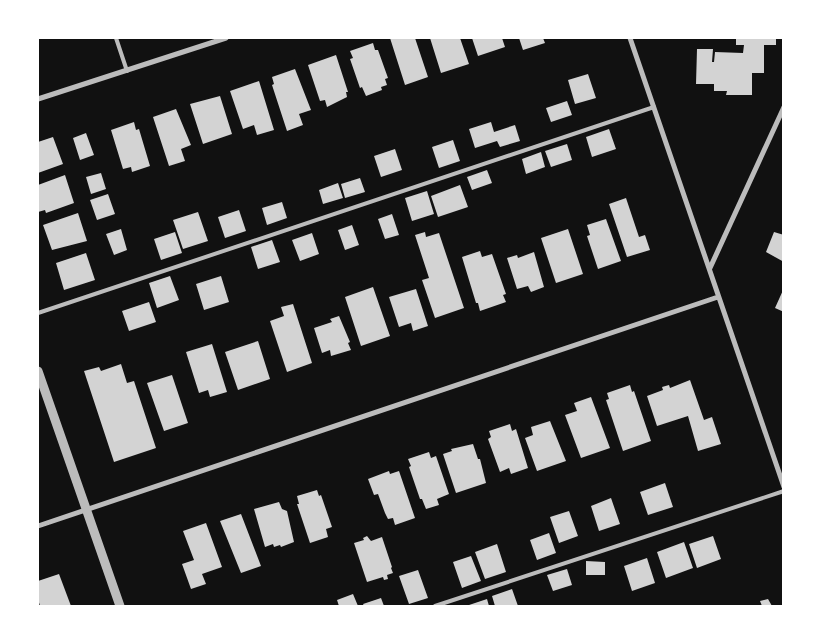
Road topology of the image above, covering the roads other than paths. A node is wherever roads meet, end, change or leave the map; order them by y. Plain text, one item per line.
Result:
1 (116, 38) edge
2 (226, 38) edge
3 (630, 38) edge
4 (128, 71) junction
5 (38, 99) edge
6 (654, 107) junction
7 (784, 107) edge
8 (710, 268) junction
9 (718, 297) junction
10 (38, 313) edge
11 (38, 372) edge
12 (784, 487) edge
13 (784, 491) edge
14 (85, 510) junction
15 (38, 526) edge
16 (120, 606) edge
17 (435, 606) edge

1 - 4 lane
2 - 4 street
3 - 6 street
4 - 5 street
6 - 8 street
6 - 10 lane
7 - 8 street
8 - 9 street
9 - 12 street
9 - 14 street
11 - 14 street
13 - 17 lane
14 - 15 street
14 - 16 street

